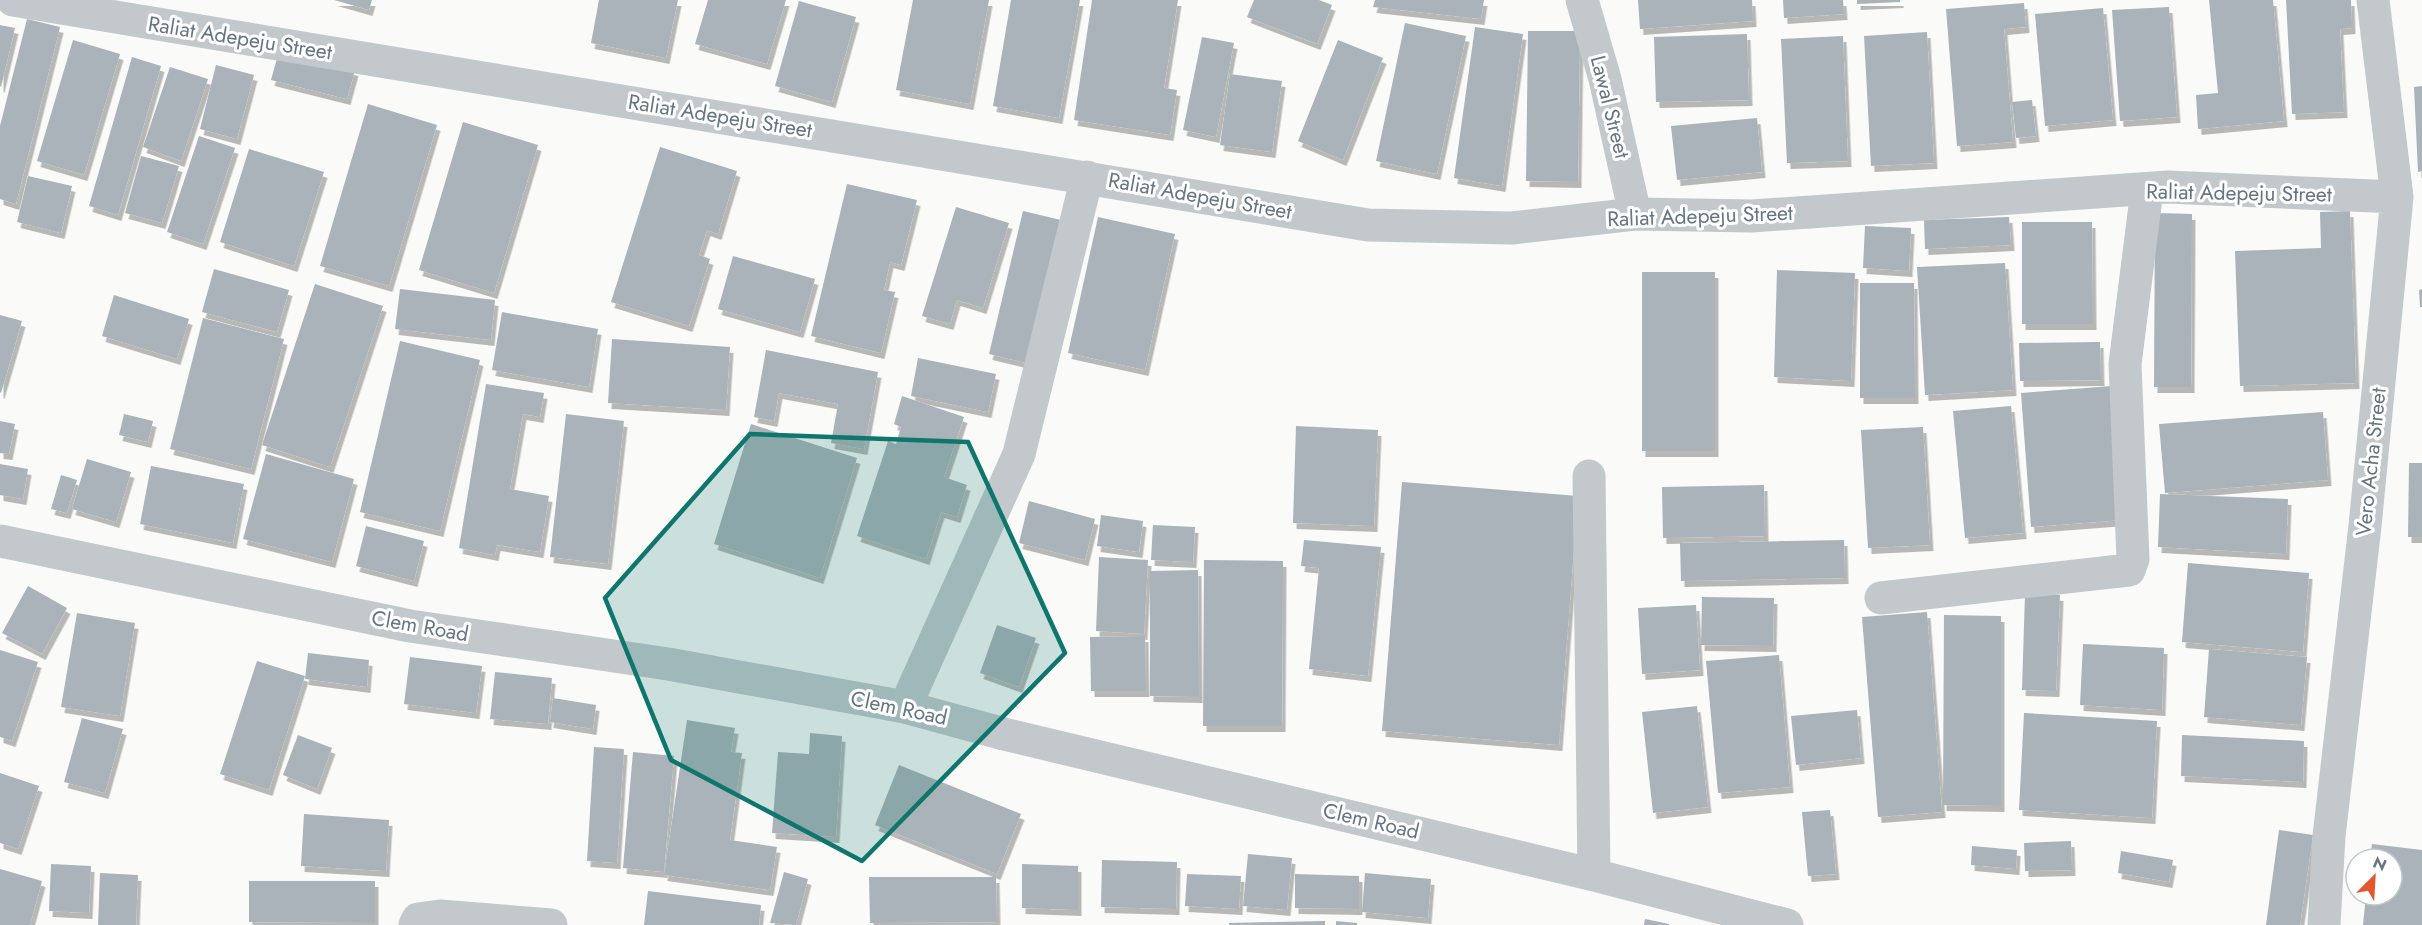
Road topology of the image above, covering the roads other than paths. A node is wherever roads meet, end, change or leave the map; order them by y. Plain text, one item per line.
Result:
1 (13, 0) edge
2 (1582, 0) edge
3 (2373, 0) edge
4 (1088, 177) junction
5 (2147, 190) junction
6 (2397, 197) junction
7 (1635, 214) junction
8 (1589, 476) dead end
9 (0, 541) edge
10 (1881, 598) dead end
11 (905, 707) junction
12 (1594, 875) junction
13 (415, 925) edge
14 (551, 925) edge
15 (1787, 925) edge
16 (2324, 925) edge

1 - 4 street, Raliat Adepeju Street
2 - 7 street, Lawal Street
3 - 6 street, Vero Acha Street
4 - 7 street, Raliat Adepeju Street
4 - 11 street
5 - 6 street, Raliat Adepeju Street
5 - 7 street, Raliat Adepeju Street
5 - 10 street
6 - 16 street, Vero Acha Street
8 - 12 street
9 - 11 street, Clem Road
11 - 12 street, Clem Road
12 - 15 street, Clem Road
13 - 14 street

